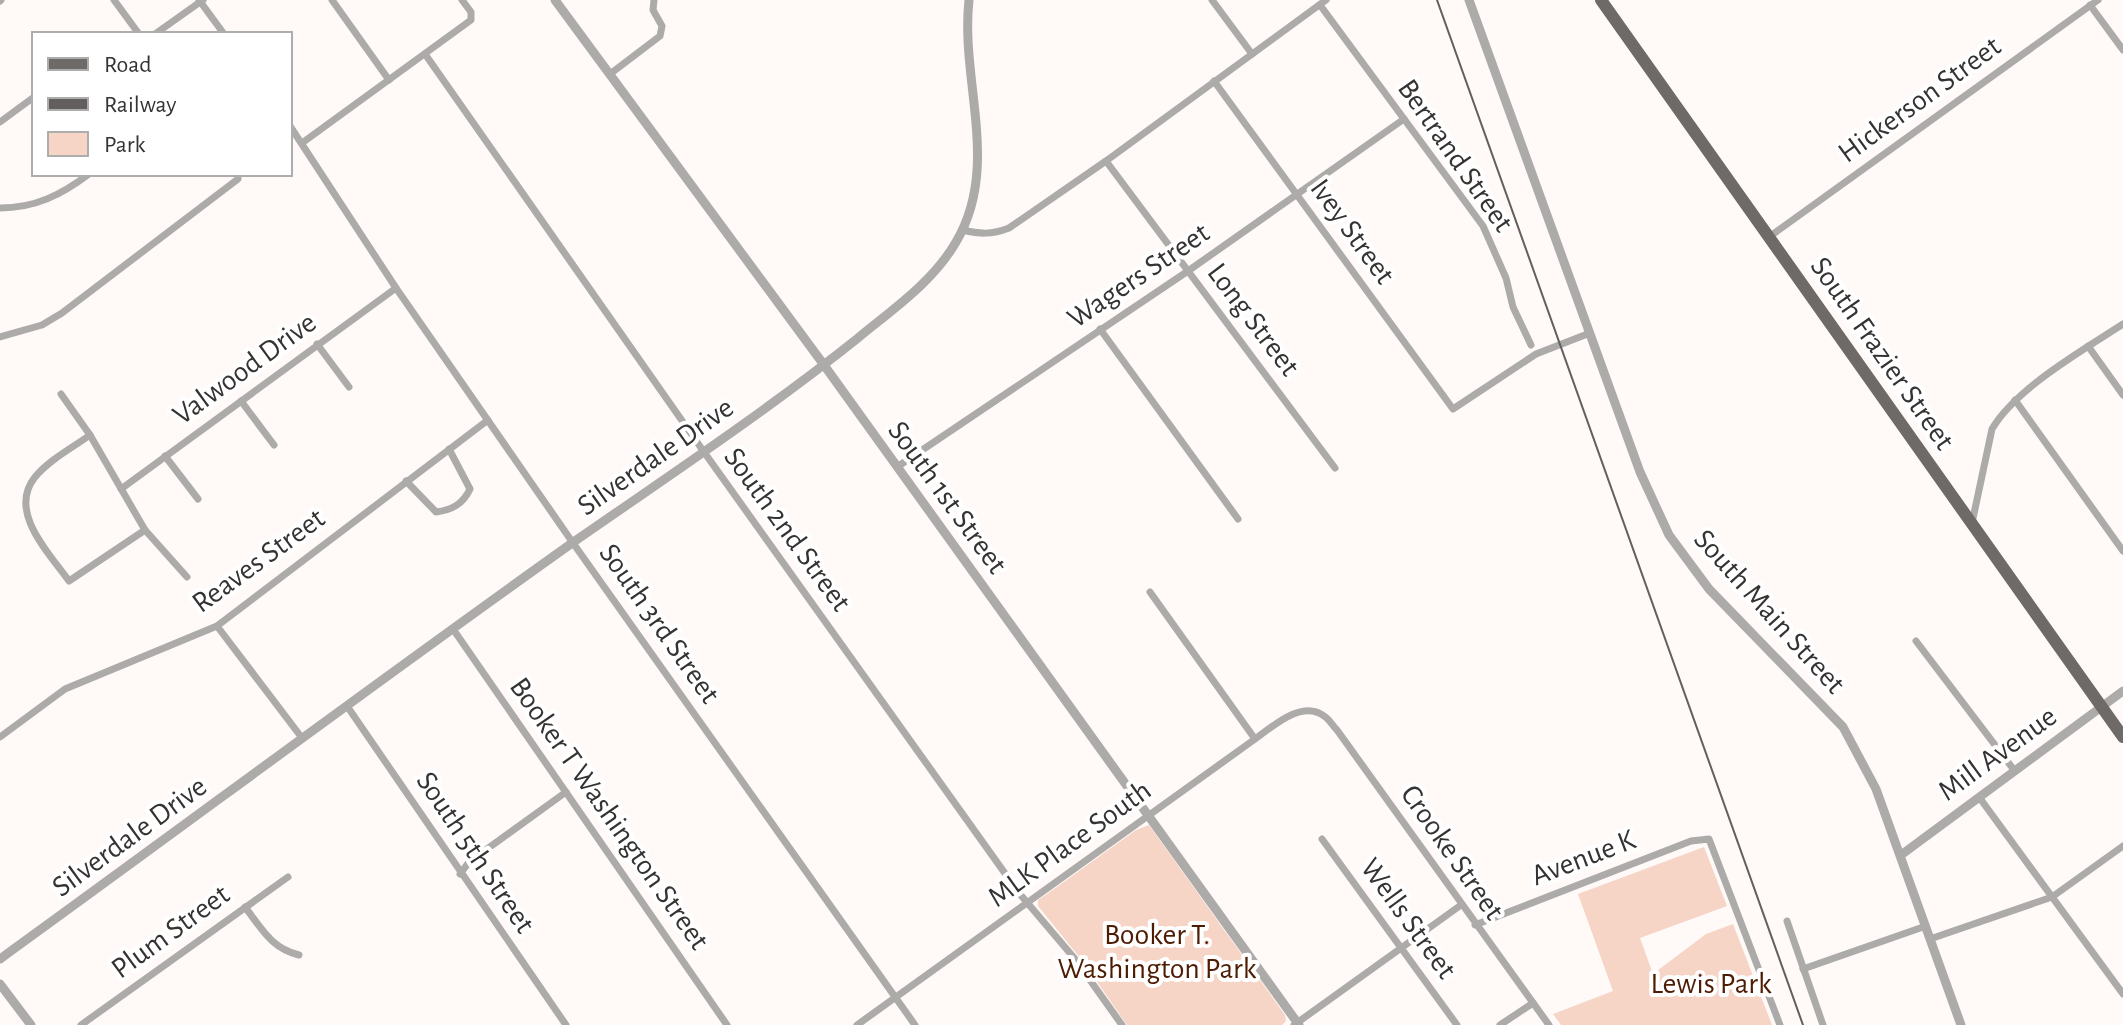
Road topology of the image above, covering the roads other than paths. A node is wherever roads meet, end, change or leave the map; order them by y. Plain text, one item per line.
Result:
1 (114, 0) edge
2 (332, 0) edge
3 (462, 0) edge
4 (555, 0) edge
5 (654, 0) edge
6 (969, 0) edge
7 (1212, 0) edge
8 (1469, 0) edge
9 (1601, 0) edge
10 (2098, 0) edge
11 (201, 1) edge
12 (1323, 2) edge
13 (2090, 5) junction
14 (138, 32) edge
15 (158, 32) edge
16 (223, 32) edge
17 (2123, 50) edge
18 (425, 54) junction
19 (1252, 54) junction
20 (610, 74) junction
21 (389, 80) junction
22 (1214, 81) junction
23 (32, 98) edge
24 (1404, 119) junction
25 (0, 122) edge
26 (292, 129) edge
27 (302, 143) junction
28 (1106, 161) junction
29 (86, 176) edge
30 (238, 176) edge
31 (1296, 193) junction
32 (0, 208) edge
33 (962, 230) junction
34 (1769, 237) junction
35 (1188, 271) junction
36 (396, 288) junction
37 (2123, 324) edge
38 (1100, 329) junction
39 (1590, 333) junction
40 (0, 337) edge
41 (317, 344) junction
42 (1531, 345) dead end
43 (2088, 346) junction
44 (824, 365) junction
45 (349, 387) dead end
46 (61, 394) dead end
47 (2123, 395) edge
48 (2015, 400) junction
49 (241, 401) junction
50 (488, 420) junction
51 (90, 435) junction
52 (274, 445) dead end
53 (449, 449) junction
54 (704, 452) junction
55 (165, 456) junction
56 (897, 467) junction
57 (1335, 468) dead end
58 (406, 481) junction
59 (121, 489) junction
60 (198, 499) dead end
61 (1238, 519) dead end
62 (1972, 523) junction
63 (145, 530) junction
64 (573, 543) junction
65 (2123, 551) edge
66 (187, 577) dead end
67 (1150, 592) dead end
68 (217, 626) junction
69 (453, 629) junction
70 (1916, 641) dead end
71 (2123, 691) edge
72 (347, 706) junction
73 (2101, 706) junction
74 (1315, 711) joint
75 (0, 737) edge
76 (2123, 737) edge
77 (302, 738) junction
78 (1255, 739) junction
79 (2014, 770) junction
80 (566, 792) junction
81 (1979, 797) junction
82 (1149, 815) junction
83 (1322, 839) dead end
84 (2123, 846) edge
85 (1901, 855) junction
86 (460, 874) junction
87 (288, 877) dead end
88 (2052, 897) junction
89 (1027, 902) junction
90 (1461, 905) junction
91 (245, 907) junction
92 (1787, 921) dead end
93 (1475, 925) junction
94 (1926, 926) junction
95 (1930, 939) junction
96 (1402, 948) junction
97 (299, 955) dead end
98 (0, 959) edge
99 (1803, 969) junction
100 (0, 984) edge
101 (2123, 994) edge
102 (895, 997) junction
103 (1533, 1003) junction
104 (1297, 1024) edge
105 (30, 1025) edge
106 (81, 1025) edge
107 (566, 1025) edge
108 (727, 1025) edge
109 (857, 1025) edge
110 (915, 1025) edge
111 (1122, 1025) edge
112 (1457, 1025) edge
113 (1500, 1025) edge
114 (1549, 1025) edge
115 (1780, 1025) edge
116 (1823, 1025) edge
117 (1961, 1025) edge

1 - 14 street
2 - 21 street
3 - 18 street
4 - 20 street, South 1st Street
5 - 20 street
6 - 33 street, Silverdale Drive
7 - 19 street
8 - 39 street, South Main Street
9 - 34 main road, South Frazier Street
10 - 13 street, Hickerson Street
11 - 15 street
11 - 16 street
12 - 19 street
12 - 24 street, Bertrand Street
13 - 17 street
13 - 34 street, Hickerson Street
18 - 21 street
18 - 54 street, South 2nd Street
19 - 22 street
20 - 44 street, South 1st Street
21 - 27 street
22 - 28 street
22 - 31 street, Ivey Street
23 - 25 street
24 - 31 street, Wagers Street
24 - 42 street, Bertrand Street
26 - 27 street, South 3rd Street
27 - 36 street, South 3rd Street
28 - 33 street
28 - 35 street, Long Street
29 - 32 street
30 - 40 street
31 - 35 street, Wagers Street
31 - 39 street, Ivey Street
33 - 44 street, Silverdale Drive
34 - 62 main road, South Frazier Street
35 - 38 street, Wagers Street
35 - 57 street, Long Street
36 - 41 street, Valwood Drive
36 - 50 street, South 3rd Street
37 - 43 street
38 - 56 street, Wagers Street
38 - 61 street
39 - 85 street, South Main Street
41 - 45 street
41 - 49 street, Valwood Drive
43 - 47 street
43 - 48 street
44 - 54 street, Silverdale Drive
44 - 56 street, South 1st Street
46 - 51 street
48 - 62 street
48 - 65 street
49 - 52 street
49 - 55 street, Valwood Drive
50 - 53 street, Reaves Street
50 - 64 street, South 3rd Street
51 - 59 street
51 - 63 street
53 - 58 street, Reaves Street
53 - 58 street
54 - 64 street, Silverdale Drive
54 - 89 street, South 2nd Street
55 - 59 street, Valwood Drive
55 - 60 street
56 - 82 street, South 1st Street
58 - 68 street, Reaves Street
59 - 63 street
62 - 73 main road, South Frazier Street
63 - 66 street
64 - 69 street, Silverdale Drive
64 - 102 street, South 3rd Street
67 - 78 street
68 - 75 street, Reaves Street
68 - 77 street
69 - 72 street, Silverdale Drive
69 - 80 street, Booker T Washington Street
70 - 79 street
71 - 73 street, Mill Avenue
72 - 77 street, Silverdale Drive
72 - 86 street, South 5th Street
73 - 76 main road, South Frazier Street
73 - 79 street, Mill Avenue
74 - 78 street, MLK Place South
74 - 90 street, Crooke Street
77 - 98 street, Silverdale Drive
78 - 82 street, MLK Place South
79 - 81 street, Mill Avenue
80 - 86 street
80 - 108 street, Booker T Washington Street
81 - 85 street, Mill Avenue
81 - 88 street
82 - 89 street, MLK Place South
82 - 104 street, South 1st Street
83 - 96 street, Wells Street
84 - 88 street
85 - 94 street, South Main Street
86 - 107 street, South 5th Street
87 - 91 street, Plum Street
88 - 95 street
88 - 101 street
89 - 102 street, MLK Place South
89 - 111 street, South 2nd Street
90 - 93 street, Crooke Street
90 - 96 street
91 - 97 street
91 - 106 street, Plum Street
92 - 99 street
93 - 103 street, Crooke Street
93 - 115 street, Avenue K
94 - 95 street, South Main Street
94 - 99 street
95 - 117 street, South Main Street
96 - 104 street
96 - 112 street, Wells Street
99 - 116 street
100 - 105 street
102 - 109 street, MLK Place South
102 - 110 street, South 3rd Street
103 - 113 street
103 - 114 street, Crooke Street

